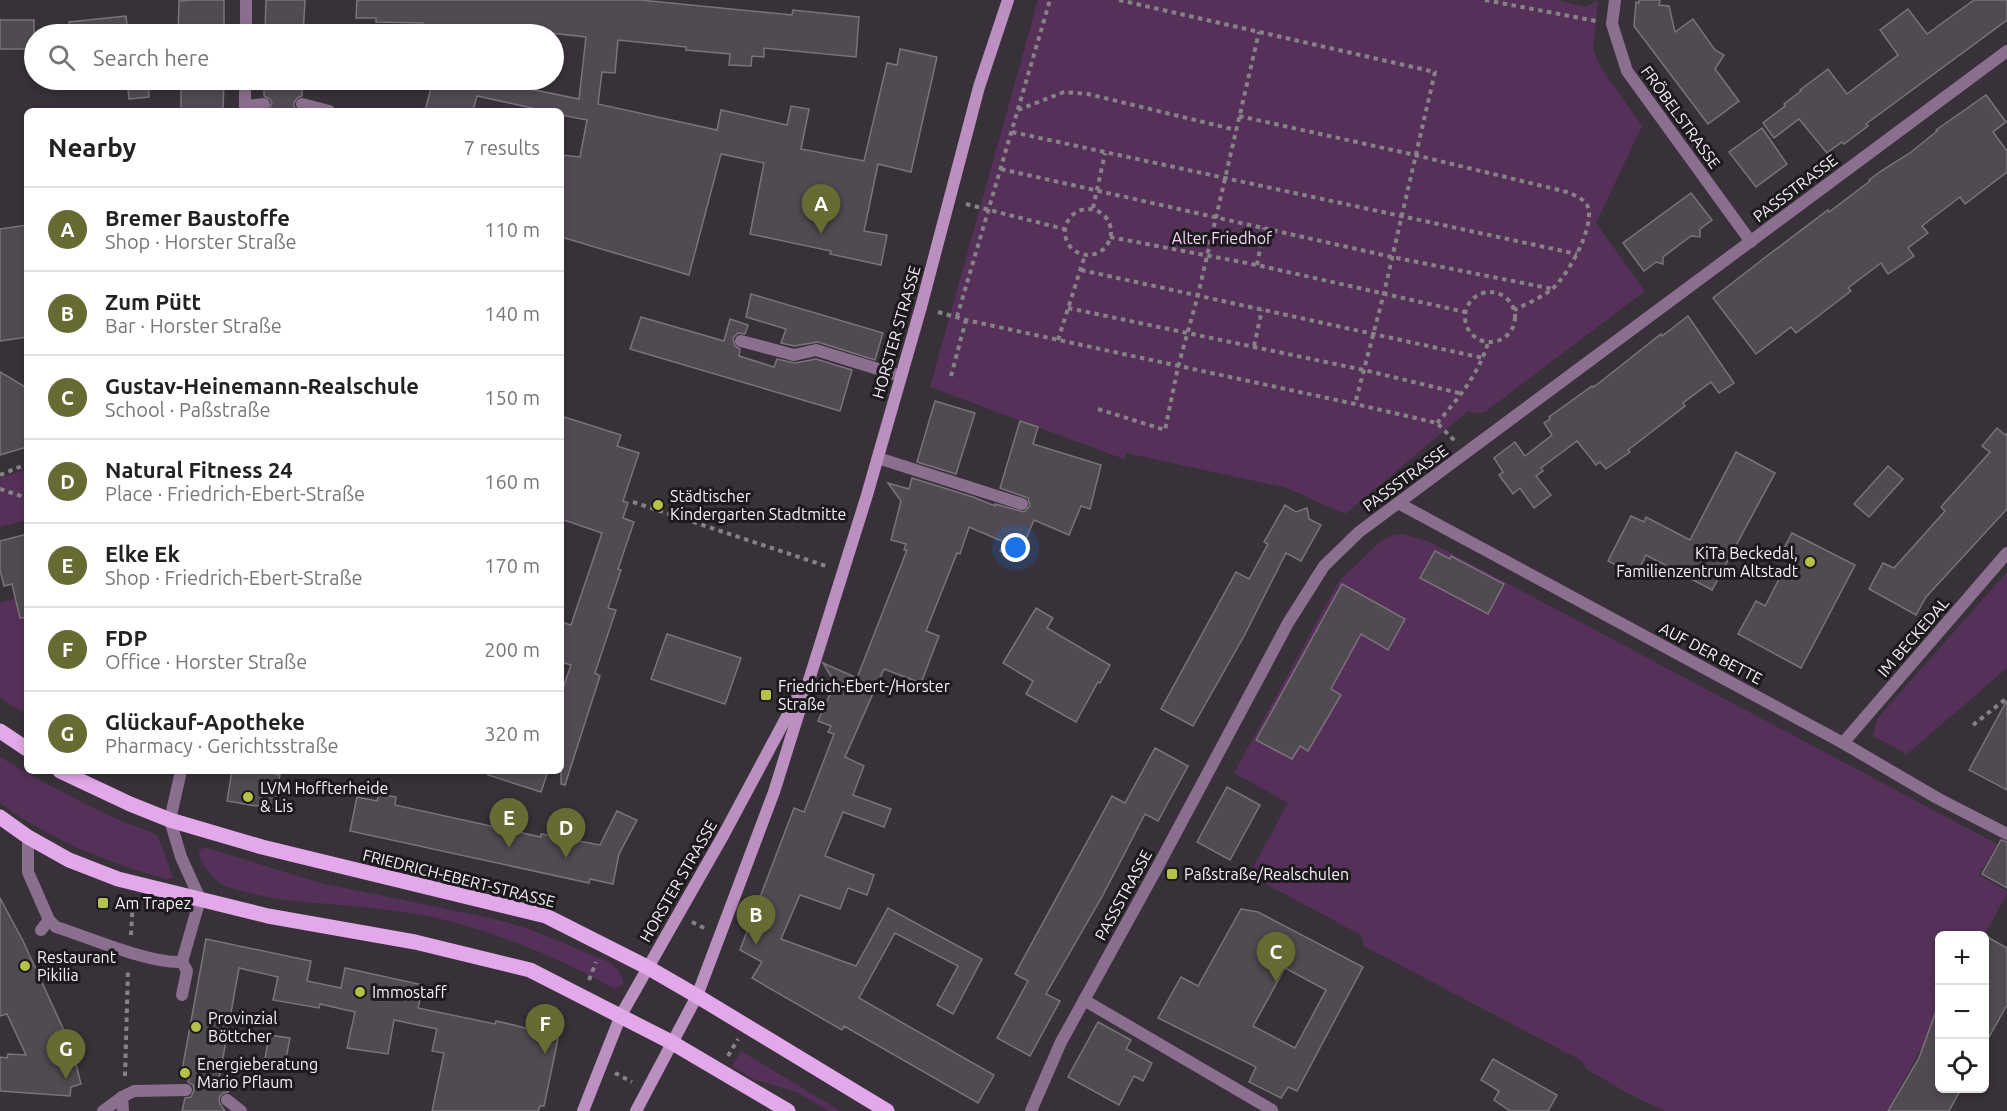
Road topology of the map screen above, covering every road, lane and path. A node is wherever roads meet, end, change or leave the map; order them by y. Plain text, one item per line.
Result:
1 (246, 0) edge
2 (1008, 0) edge
3 (1050, 0) edge
4 (1119, 0) edge
5 (1485, 0) edge
6 (1615, 0) edge
7 (246, 24) edge
8 (1612, 24) junction
9 (1258, 32) junction
10 (2007, 51) edge
11 (245, 90) edge
12 (264, 104) dead end
13 (302, 104) dead end
14 (245, 108) edge
15 (249, 108) edge
16 (317, 108) edge
17 (1018, 110) junction
18 (1239, 116) junction
19 (1236, 130) junction
20 (1012, 132) junction
21 (1105, 153) junction
22 (1415, 155) junction
23 (1001, 169) junction
24 (1225, 178) junction
25 (1096, 191) junction
26 (949, 199) junction
27 (1093, 208) junction
28 (990, 210) junction
29 (1401, 215) junction
30 (1215, 218) junction
31 (1064, 228) junction
32 (1264, 228) junction
33 (1110, 237) junction
34 (1750, 242) junction
35 (1577, 254) junction
36 (1085, 255) junction
37 (1207, 256) junction
38 (1392, 257) junction
39 (1257, 265) junction
40 (1081, 270) junction
41 (1553, 289) junction
42 (1384, 294) junction
43 (1198, 296) junction
44 (921, 307) junction
45 (1068, 309) junction
46 (1262, 310) junction
47 (1514, 310) junction
48 (1465, 312) junction
49 (957, 317) junction
50 (966, 320) junction
51 (1374, 333) junction
52 (1187, 334) junction
53 (1059, 340) junction
54 (741, 341) dead end
55 (1488, 343) junction
56 (1254, 346) junction
57 (1483, 358) junction
58 (1178, 367) junction
59 (1364, 370) junction
60 (901, 376) junction
61 (951, 376) dead end
62 (1462, 394) junction
63 (1355, 404) junction
64 (1098, 409) dead end
65 (1437, 423) junction
66 (1468, 453) junction
67 (878, 458) junction
68 (24, 465) edge
69 (0, 475) edge
70 (0, 489) edge
71 (24, 497) edge
72 (633, 502) dead end
73 (1398, 503) junction
74 (1022, 504) dead end
75 (2007, 553) edge
76 (843, 571) junction
77 (812, 671) junction
78 (2007, 698) edge
79 (1973, 725) dead end
80 (0, 731) edge
81 (1843, 743) junction
82 (24, 747) edge
83 (66, 774) edge
84 (181, 774) edge
85 (0, 817) edge
86 (170, 820) junction
87 (2007, 834) edge
88 (28, 837) junction
89 (134, 882) junction
90 (200, 899) junction
91 (677, 915) junction
92 (720, 936) junction
93 (603, 944) junction
94 (129, 951) junction
95 (182, 962) junction
96 (648, 967) junction
97 (182, 995) dead end
98 (583, 996) junction
99 (697, 996) junction
100 (1084, 1000) junction
101 (621, 1015) junction
102 (746, 1026) junction
103 (671, 1042) junction
104 (601, 1066) junction
105 (720, 1070) junction
106 (647, 1089) junction
107 (186, 1090) dead end
108 (122, 1097) junction
109 (227, 1100) dead end
110 (1272, 1110) edge
111 (103, 1111) edge
112 (123, 1111) edge
113 (241, 1111) edge
114 (583, 1111) edge
115 (636, 1111) edge
116 (788, 1111) edge
117 (887, 1111) edge
118 (1031, 1111) edge

1 - 7 street
2 - 26 main road, HORSTER STRASSE
3 - 17 path
4 - 9 path
5 - 8 path
6 - 8 street, FRÖBELSTRASSE
8 - 34 street, FRÖBELSTRASSE
9 - 18 path
9 - 22 path
10 - 34 street, PASSSTRASSE
11 - 14 street
12 - 15 street
13 - 16 street
17 - 19 path
17 - 20 path
18 - 19 path
18 - 22 path
19 - 24 path
20 - 21 path
20 - 23 path
21 - 24 path
21 - 25 path
22 - 29 path
22 - 35 path
23 - 25 path
23 - 28 path
24 - 29 path
24 - 30 path
25 - 27 path
25 - 30 path
26 - 28 path
26 - 44 main road, HORSTER STRASSE
27 - 31 path
27 - 33 path
28 - 31 path
28 - 49 path
29 - 35 path
29 - 38 path
30 - 32 path
30 - 37 path
31 - 36 path
32 - 38 path
32 - 39 path
33 - 36 path
33 - 37 path
34 - 66 street, PASSSTRASSE
35 - 41 path
36 - 40 path
37 - 39 path
37 - 43 path
38 - 41 path
38 - 42 path
39 - 42 path
40 - 43 path
40 - 45 path
41 - 47 path
42 - 48 path
42 - 51 path
43 - 46 path
43 - 52 path
44 - 49 path
44 - 60 main road, HORSTER STRASSE
45 - 52 path
45 - 53 path
46 - 51 path
46 - 56 path
47 - 48 path
47 - 55 path
48 - 55 path
49 - 50 path
50 - 53 path
50 - 61 path
51 - 57 path
51 - 59 path
52 - 56 path
52 - 58 path
53 - 58 path
54 - 60 street
55 - 57 path
56 - 59 path
57 - 62 path
58 - 63 path
58 - 64 path
59 - 62 path
59 - 63 path
60 - 67 main road, HORSTER STRASSE
62 - 65 path
63 - 65 path
65 - 66 path
66 - 73 street, PASSSTRASSE
67 - 74 street
67 - 76 main road, HORSTER STRASSE
68 - 69 path
70 - 71 path
72 - 76 path
73 - 81 street, AUF DER BETTE
73 - 100 street, PASSSTRASSE
75 - 81 street, IM BECKEDAL
76 - 77 main road, HORSTER STRASSE
77 - 91 main road, HORSTER STRASSE
77 - 92 main road, HORSTER STRASSE
78 - 79 path
80 - 82 main road
81 - 87 street, AUF DER BETTE
83 - 86 main road, FRIEDRICH-EBERT-STRASSE
84 - 86 street
85 - 88 main road
86 - 90 street
86 - 93 main road, FRIEDRICH-EBERT-STRASSE
88 - 89 main road
88 - 94 street
89 - 90 main road
89 - 94 path
90 - 95 street
90 - 98 main road
91 - 92 path
91 - 96 main road, HORSTER STRASSE
92 - 99 main road, HORSTER STRASSE
93 - 96 main road, FRIEDRICH-EBERT-STRASSE
93 - 98 path
94 - 95 street
94 - 108 path
95 - 97 street
96 - 99 main road, FRIEDRICH-EBERT-STRASSE
96 - 101 main road, HORSTER STRASSE
98 - 101 main road
99 - 102 main road, FRIEDRICH-EBERT-STRASSE
99 - 103 main road, HORSTER STRASSE
100 - 110 street
100 - 118 street, PASSSTRASSE
101 - 103 main road
101 - 104 main road, HORSTER STRASSE
102 - 105 path
102 - 117 main road, FRIEDRICH-EBERT-STRASSE
103 - 105 main road
103 - 106 main road, HORSTER STRASSE
104 - 106 path
104 - 114 main road, HORSTER STRASSE
105 - 116 main road
106 - 115 main road, HORSTER STRASSE
107 - 108 street
108 - 111 street
108 - 112 street
109 - 113 street

